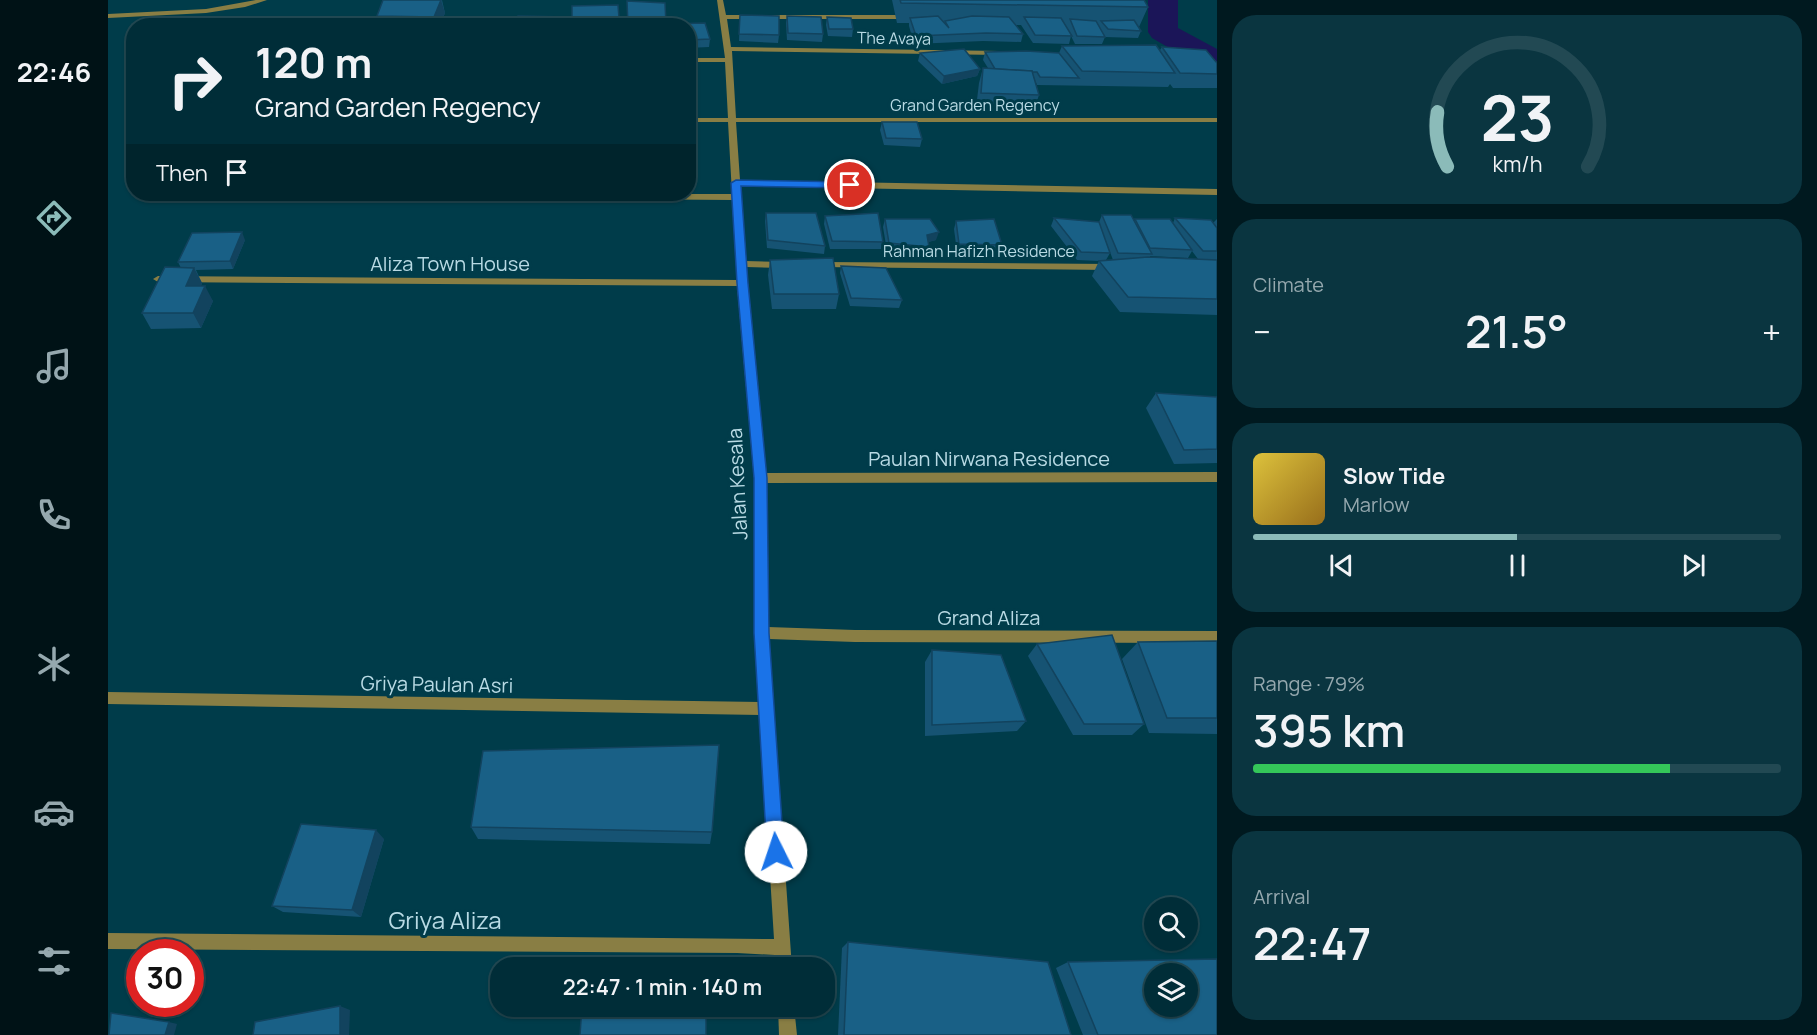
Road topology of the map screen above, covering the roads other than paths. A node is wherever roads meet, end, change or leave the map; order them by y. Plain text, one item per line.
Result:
1 (264, 0) edge
2 (720, 0) edge
3 (108, 16) edge
4 (722, 17) junction
5 (923, 17) edge
6 (1013, 53) edge
7 (728, 55) junction
8 (696, 59) edge
9 (696, 120) edge
10 (732, 120) junction
11 (1217, 120) edge
12 (736, 183) junction
13 (1217, 192) edge
14 (696, 197) edge
15 (737, 197) junction
16 (741, 264) junction
17 (800, 265) edge
18 (812, 265) edge
19 (1122, 267) edge
20 (158, 279) edge
21 (742, 283) junction
22 (1217, 477) edge
23 (760, 478) junction
24 (762, 633) junction
25 (1217, 637) edge
26 (108, 698) edge
27 (766, 709) junction
28 (108, 941) edge
29 (782, 947) junction
30 (783, 957) edge
31 (787, 1017) edge
32 (788, 1035) edge

1 - 3 street
2 - 4 street, Jalan Kesala
4 - 5 street
4 - 7 street, Jalan Kesala
6 - 7 street, The Avaya
7 - 8 street, The Avaya
7 - 10 street, Jalan Kesala
9 - 10 street, Grand Garden Regency
10 - 11 street, Grand Garden Regency
10 - 12 street, Jalan Kesala
12 - 13 street
12 - 15 street, Jalan Kesala
14 - 15 street
15 - 16 street, Jalan Kesala
16 - 17 street
16 - 21 street, Jalan Kesala
18 - 19 street, Rahman Hafizh Residence
20 - 21 street, Aliza Town House
21 - 23 street, Jalan Kesala
22 - 23 street, Paulan Nirwana Residence
23 - 24 street, Jalan Kesala
24 - 25 street, Grand Aliza
24 - 27 street, Jalan Kesala
26 - 27 street, Griya Paulan Asri
27 - 29 street, Jalan Kesala
28 - 29 street, Griya Aliza
29 - 30 street, Jalan Kesala
31 - 32 street

